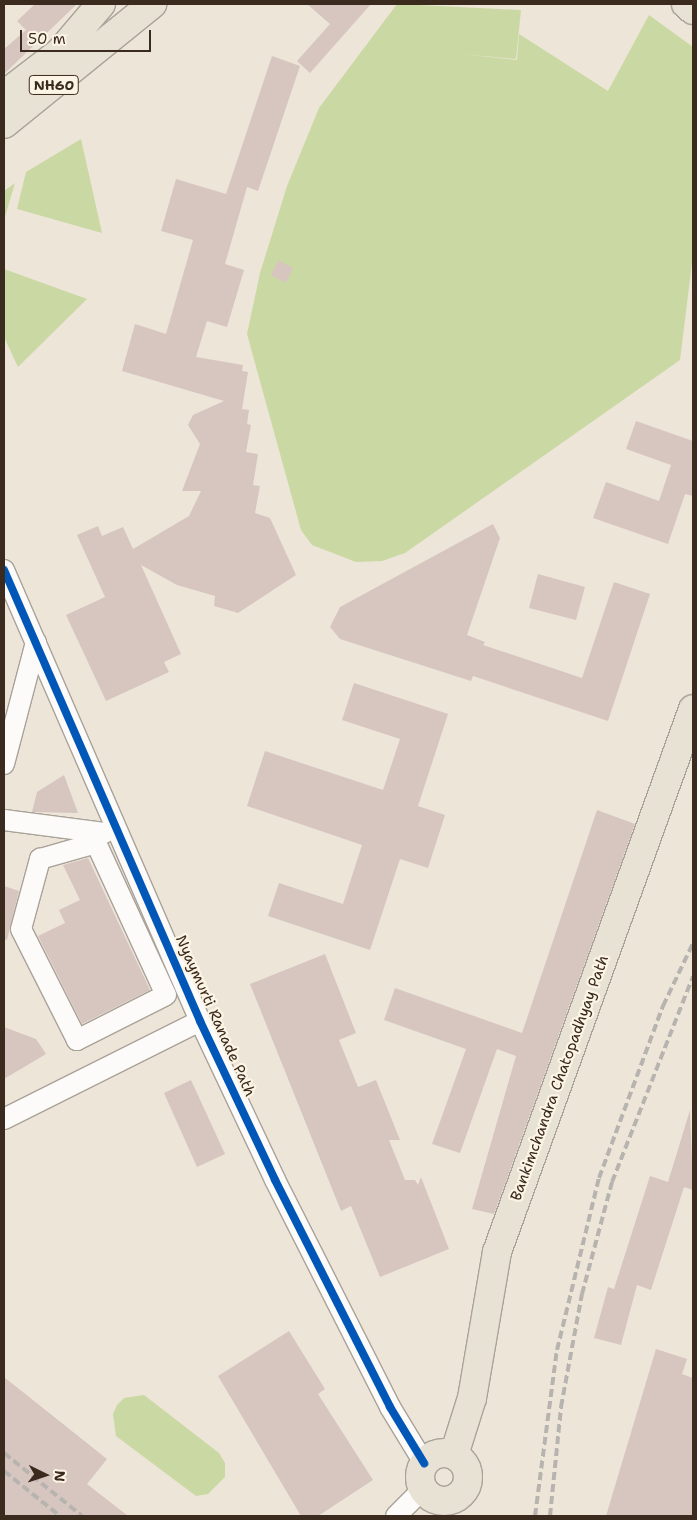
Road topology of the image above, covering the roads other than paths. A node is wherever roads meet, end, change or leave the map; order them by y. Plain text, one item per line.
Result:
1 (101, 4) edge
2 (125, 4) edge
3 (152, 4) edge
4 (686, 4) edge
5 (693, 10) edge
6 (60, 52) junction
7 (4, 96) edge
8 (4, 124) edge
9 (4, 570) edge
10 (36, 642) junction
11 (693, 709) edge
12 (4, 764) edge
13 (4, 820) edge
14 (121, 836) junction
15 (94, 838) junction
16 (200, 1021) junction
17 (4, 1119) edge
18 (454, 1455) junction
19 (423, 1476) junction
20 (455, 1508) edge
21 (396, 1516) edge

1 - 6 main road, NH60
2 - 6 main road, NH60
3 - 8 main road, NH60
4 - 5 main road
6 - 7 main road, NH60
9 - 10 street, Nyaymurti Ranade Path
10 - 12 street
10 - 14 street, Nyaymurti Ranade Path
11 - 18 main road, Bankimchandra Chatopadhyay Path
13 - 15 street
14 - 15 street
14 - 16 street, Nyaymurti Ranade Path
15 - 15 street
16 - 17 street
16 - 19 street, Nyaymurti Ranade Path
18 - 19 main road
18 - 20 main road
19 - 20 main road
19 - 21 street

